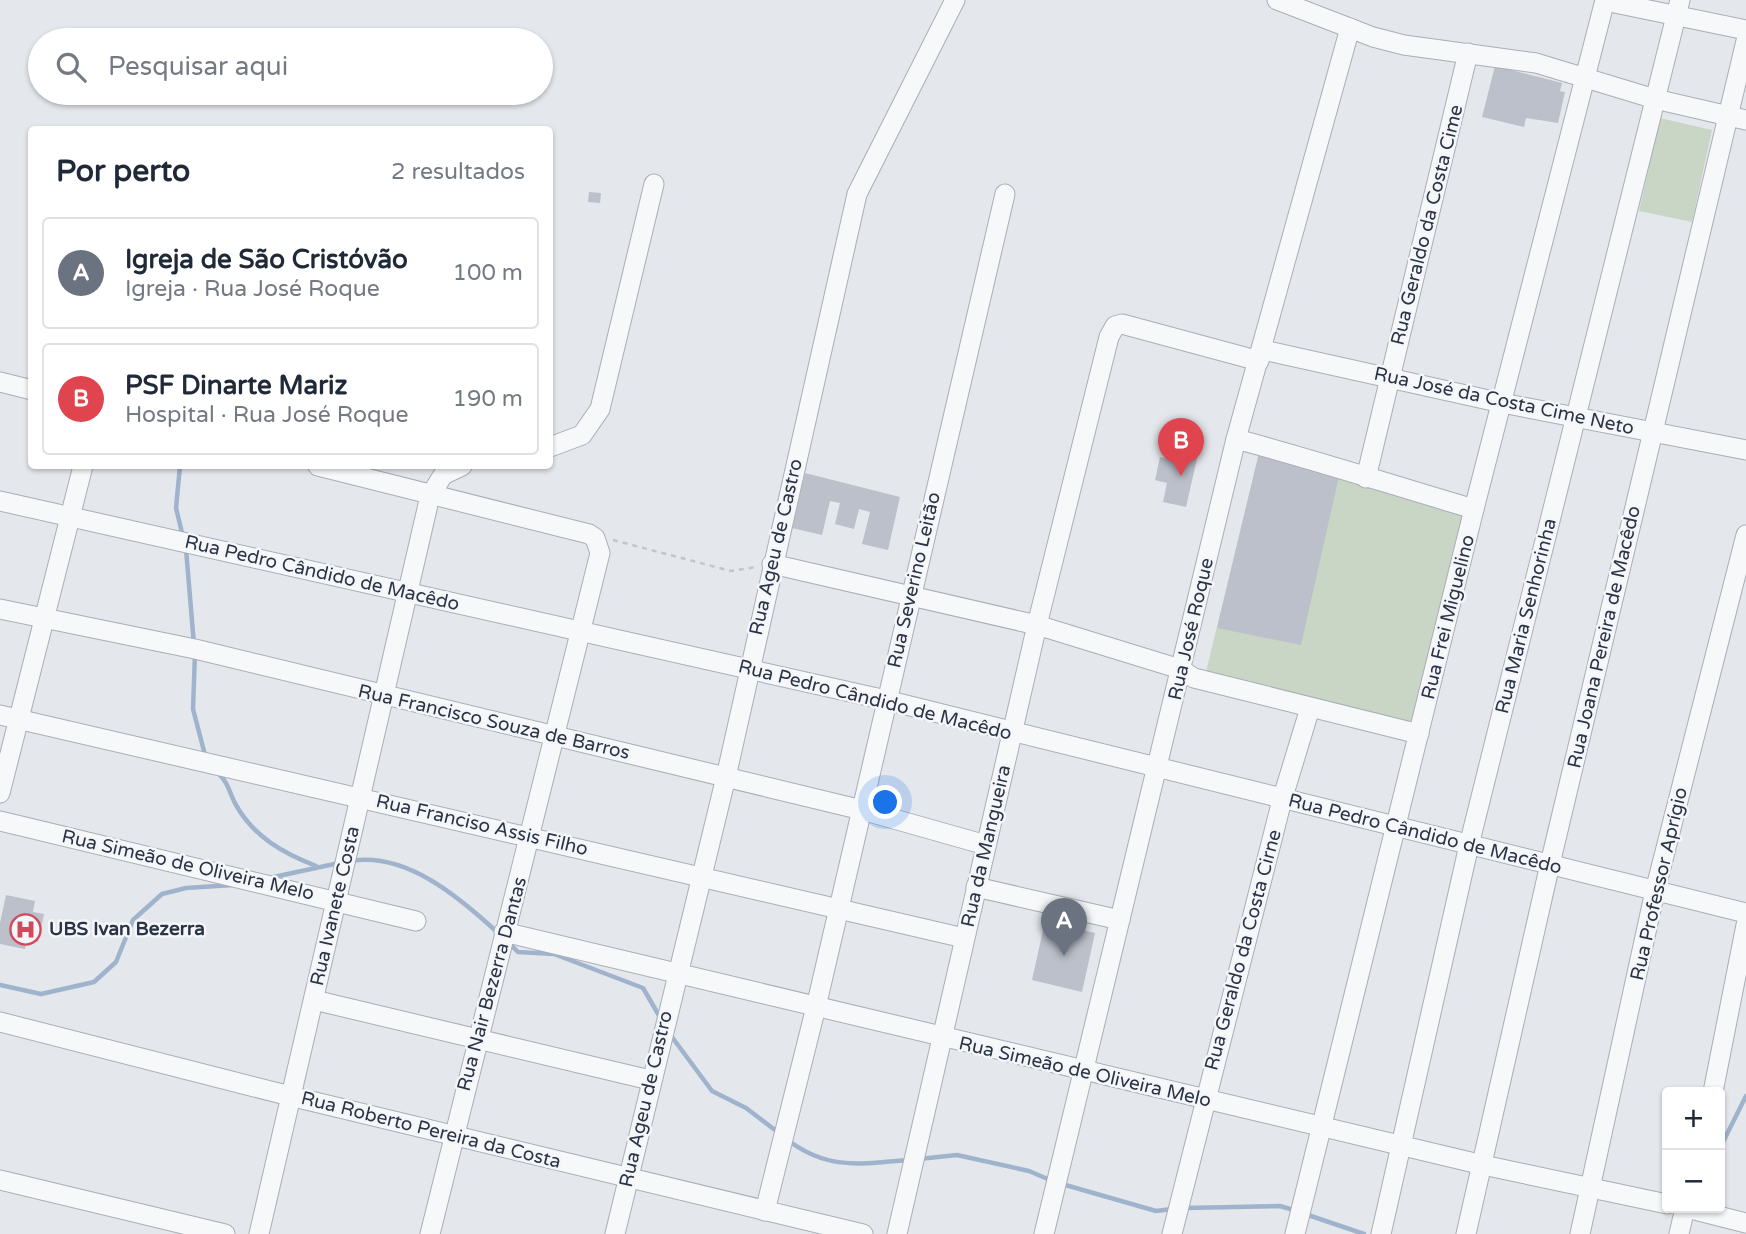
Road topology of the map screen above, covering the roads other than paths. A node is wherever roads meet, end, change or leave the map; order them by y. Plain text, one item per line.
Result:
1 (956, 0) edge
2 (1277, 0) edge
3 (1605, 0) edge
4 (1678, 8) edge
5 (1350, 28) junction
6 (1746, 30) edge
7 (1746, 41) edge
8 (1468, 53) junction
9 (1584, 79) junction
10 (1655, 99) junction
11 (1737, 118) edge
12 (654, 184) dead end
13 (1005, 194) dead end
14 (1109, 337) joint
15 (1261, 356) junction
16 (1390, 376) junction
17 (0, 382) edge
18 (28, 389) edge
19 (1502, 403) junction
20 (1575, 417) junction
21 (1652, 434) junction
22 (1236, 439) junction
23 (553, 446) edge
24 (1746, 450) edge
25 (82, 469) edge
26 (329, 469) edge
27 (456, 469) edge
28 (1366, 478) junction
29 (430, 496) junction
30 (0, 501) edge
31 (1475, 509) junction
32 (71, 515) junction
33 (1746, 535) edge
34 (772, 564) junction
35 (407, 594) junction
36 (911, 597) junction
37 (0, 609) edge
38 (45, 618) junction
39 (1037, 625) junction
40 (580, 632) junction
41 (1180, 669) junction
42 (748, 670) junction
43 (385, 696) junction
44 (886, 701) junction
45 (1310, 708) junction
46 (9, 717) edge
47 (1013, 734) junction
48 (1419, 734) junction
49 (554, 736) junction
50 (1158, 768) junction
51 (726, 777) junction
52 (0, 793) edge
53 (361, 796) junction
54 (1282, 800) junction
55 (862, 810) junction
56 (0, 821) edge
57 (1396, 828) junction
58 (531, 836) junction
59 (986, 845) junction
60 (1469, 845) junction
61 (1550, 864) junction
62 (702, 877) junction
63 (976, 887) junction
64 (1655, 891) junction
65 (336, 901) junction
66 (838, 910) junction
67 (1746, 913) edge
68 (416, 920) dead end
69 (1120, 920) junction
70 (1746, 925) edge
71 (504, 932) junction
72 (964, 939) junction
73 (676, 972) junction
74 (314, 1000) junction
75 (816, 1007) junction
76 (0, 1022) edge
77 (477, 1039) junction
78 (942, 1039) junction
79 (1084, 1071) junction
80 (650, 1080) junction
81 (1714, 1087) edge
82 (290, 1097) junction
83 (1205, 1099) junction
84 (1323, 1126) junction
85 (453, 1133) junction
86 (1402, 1145) junction
87 (1483, 1165) junction
88 (627, 1179) junction
89 (0, 1180) edge
90 (1591, 1188) junction
91 (1662, 1203) edge
92 (765, 1211) junction
93 (1685, 1213) edge
94 (1706, 1213) edge
95 (1746, 1223) edge
96 (225, 1234) edge
97 (259, 1234) edge
98 (430, 1234) edge
99 (615, 1234) edge
100 (863, 1234) edge
101 (897, 1234) edge
102 (1044, 1234) edge
103 (1172, 1234) edge
104 (1295, 1234) edge
105 (1381, 1234) edge
106 (1466, 1234) edge
107 (1580, 1234) edge
108 (1679, 1234) edge

1 - 34 street, Rua Ageu de Castro
2 - 5 street
3 - 4 street
3 - 9 street, Rua Frei Miguelino
4 - 6 street
4 - 10 street, Rua Maria Senhorinha
5 - 8 street
5 - 15 street, Rua José Roque
7 - 11 street, Rua Joana Pereira de Macêdo
8 - 9 street
8 - 16 street, Rua Geraldo da Costa Cime
9 - 10 street
9 - 19 street, Rua Frei Miguelino
10 - 11 street
10 - 20 street, Rua Maria Senhorinha
11 - 21 street, Rua Joana Pereira de Macêdo
12 - 23 street
13 - 36 street, Rua Severino Leitão
14 - 15 street, Rua José da Costa Cime Neto
14 - 39 street, Rua da Mangueira
15 - 16 street, Rua José da Costa Cime Neto
15 - 22 street, Rua José Roque
16 - 19 street, Rua José da Costa Cime Neto
16 - 28 street, Rua Geraldo da Costa Cime
17 - 18 street
19 - 20 street, Rua José da Costa Cime Neto
19 - 31 street, Rua Frei Miguelino
20 - 21 street, Rua José da Costa Cime Neto
20 - 60 street, Rua Maria Senhorinha
21 - 24 street, Rua José da Costa Cime Neto
21 - 61 street, Rua Joana Pereira de Macêdo
22 - 28 street
22 - 41 street, Rua José Roque
25 - 32 street
26 - 29 street
27 - 29 street
28 - 31 street
29 - 35 street, Rua Ivanete Costa
29 - 40 street, Rua Nair Bezerra Dantas
30 - 32 street, Rua Pedro Cândido de Macêdo
31 - 48 street, Rua Frei Miguelino
32 - 35 street, Rua Pedro Cândido de Macêdo
32 - 38 street
33 - 64 street, Rua Professor Aprígio
34 - 36 street
34 - 42 street, Rua Ageu de Castro
35 - 40 street, Rua Pedro Cândido de Macêdo
35 - 43 street, Rua Ivanete Costa
36 - 39 street
36 - 44 street, Rua Severino Leitão
37 - 38 street, Rua Francisco Souza de Barros
38 - 43 street, Rua Francisco Souza de Barros
38 - 46 street
39 - 41 street
39 - 47 street, Rua da Mangueira
40 - 42 street, Rua Pedro Cândido de Macêdo
40 - 49 street, Rua Nair Bezerra Dantas
41 - 45 street
41 - 50 street, Rua José Roque
42 - 44 street, Rua Pedro Cândido de Macêdo
42 - 51 street, Rua Ageu de Castro
43 - 49 street, Rua Francisco Souza de Barros
43 - 53 street, Rua Ivanete Costa
44 - 47 street, Rua Pedro Cândido de Macêdo
44 - 55 street, Rua Severino Leitão
45 - 48 street
45 - 54 street, Rua Geraldo da Costa Cirne
46 - 52 street
46 - 53 street, Rua Franciso Assis Filho
47 - 50 street, Rua Pedro Cândido de Macêdo
47 - 59 street, Rua da Mangueira
48 - 57 street, Rua Frei Miguelino
49 - 51 street, Rua Francisco Souza de Barros
49 - 58 street, Rua Nair Bezerra Dantas
50 - 54 street, Rua Pedro Cândido de Macêdo
50 - 69 street, Rua José Roque
51 - 55 street, Rua Francisco Souza de Barros
51 - 62 street, Rua Ageu de Castro
53 - 58 street, Rua Franciso Assis Filho
53 - 65 street, Rua Ivanete Costa
54 - 57 street, Rua Pedro Cândido de Macêdo
54 - 83 street, Rua Geraldo da Costa Cirne
55 - 59 street, Rua Francisco Souza de Barros
55 - 66 street, Rua Severino Leitão
56 - 65 street, Rua Simeão de Oliveira Melo
57 - 60 street, Rua Pedro Cândido de Macêdo
57 - 84 street, Rua Frei Miguelino
58 - 62 street, Rua Franciso Assis Filho
58 - 71 street, Rua Nair Bezerra Dantas
59 - 63 street, Rua da Mangueira
60 - 61 street, Rua Pedro Cândido de Macêdo
60 - 86 street, Rua Maria Senhorinha
61 - 64 street, Rua Pedro Cândido de Macêdo
61 - 87 street, Rua Joana Pereira de Macêdo
62 - 66 street, Rua Franciso Assis Filho
62 - 73 street, Rua Ageu de Castro
63 - 69 street
63 - 72 street, Rua da Mangueira
64 - 67 street, Rua Pedro Cândido de Macêdo
64 - 90 street, Rua Professor Aprígio
65 - 68 street, Rua Simeão de Oliveira Melo
65 - 74 street, Rua Ivanete Costa
66 - 72 street, Rua Franciso Assis Filho
66 - 75 street, Rua Severino Leitão
69 - 79 street, Rua José Roque
70 - 81 street
71 - 73 street, Rua Simeão de Oliveira Melo
71 - 77 street, Rua Nair Bezerra Dantas
72 - 78 street, Rua da Mangueira
73 - 75 street, Rua Simeão de Oliveira Melo
73 - 80 street, Rua Ageu de Castro
74 - 77 street
74 - 82 street, Rua Ivanete Costa
75 - 78 street, Rua Simeão de Oliveira Melo
75 - 92 street, Rua Severino Leitão
76 - 82 street, Rua Roberto Pereira da Costa
77 - 80 street
77 - 85 street, Rua Nair Bezerra Dantas
78 - 79 street, Rua Simeão de Oliveira Melo
78 - 101 street, Rua da Mangueira
79 - 83 street, Rua Simeão de Oliveira Melo
79 - 102 street, Rua José Roque
80 - 88 street, Rua Ageu de Castro
82 - 85 street, Rua Roberto Pereira da Costa
82 - 97 street, Rua Ivanete Costa
83 - 84 street, Rua Simeão de Oliveira Melo
83 - 103 street, Rua Geraldo da Costa Cirne
84 - 86 street, Rua Simeão de Oliveira Melo
84 - 104 street, Rua Frei Miguelino
85 - 88 street, Rua Roberto Pereira da Costa
85 - 98 street, Rua Nair Bezerra Dantas
86 - 87 street, Rua Simeão de Oliveira Melo
86 - 105 street, Rua Maria Senhorinha
87 - 90 street, Rua Simeão de Oliveira Melo
87 - 106 street, Rua Joana Pereira de Macêdo
88 - 92 street, Rua Roberto Pereira da Costa
88 - 99 street, Rua Ageu de Castro
89 - 96 street
90 - 91 street, Rua Simeão de Oliveira Melo
90 - 107 street, Rua Professor Aprígio
92 - 100 street, Rua Roberto Pereira da Costa
93 - 108 street
94 - 95 street

